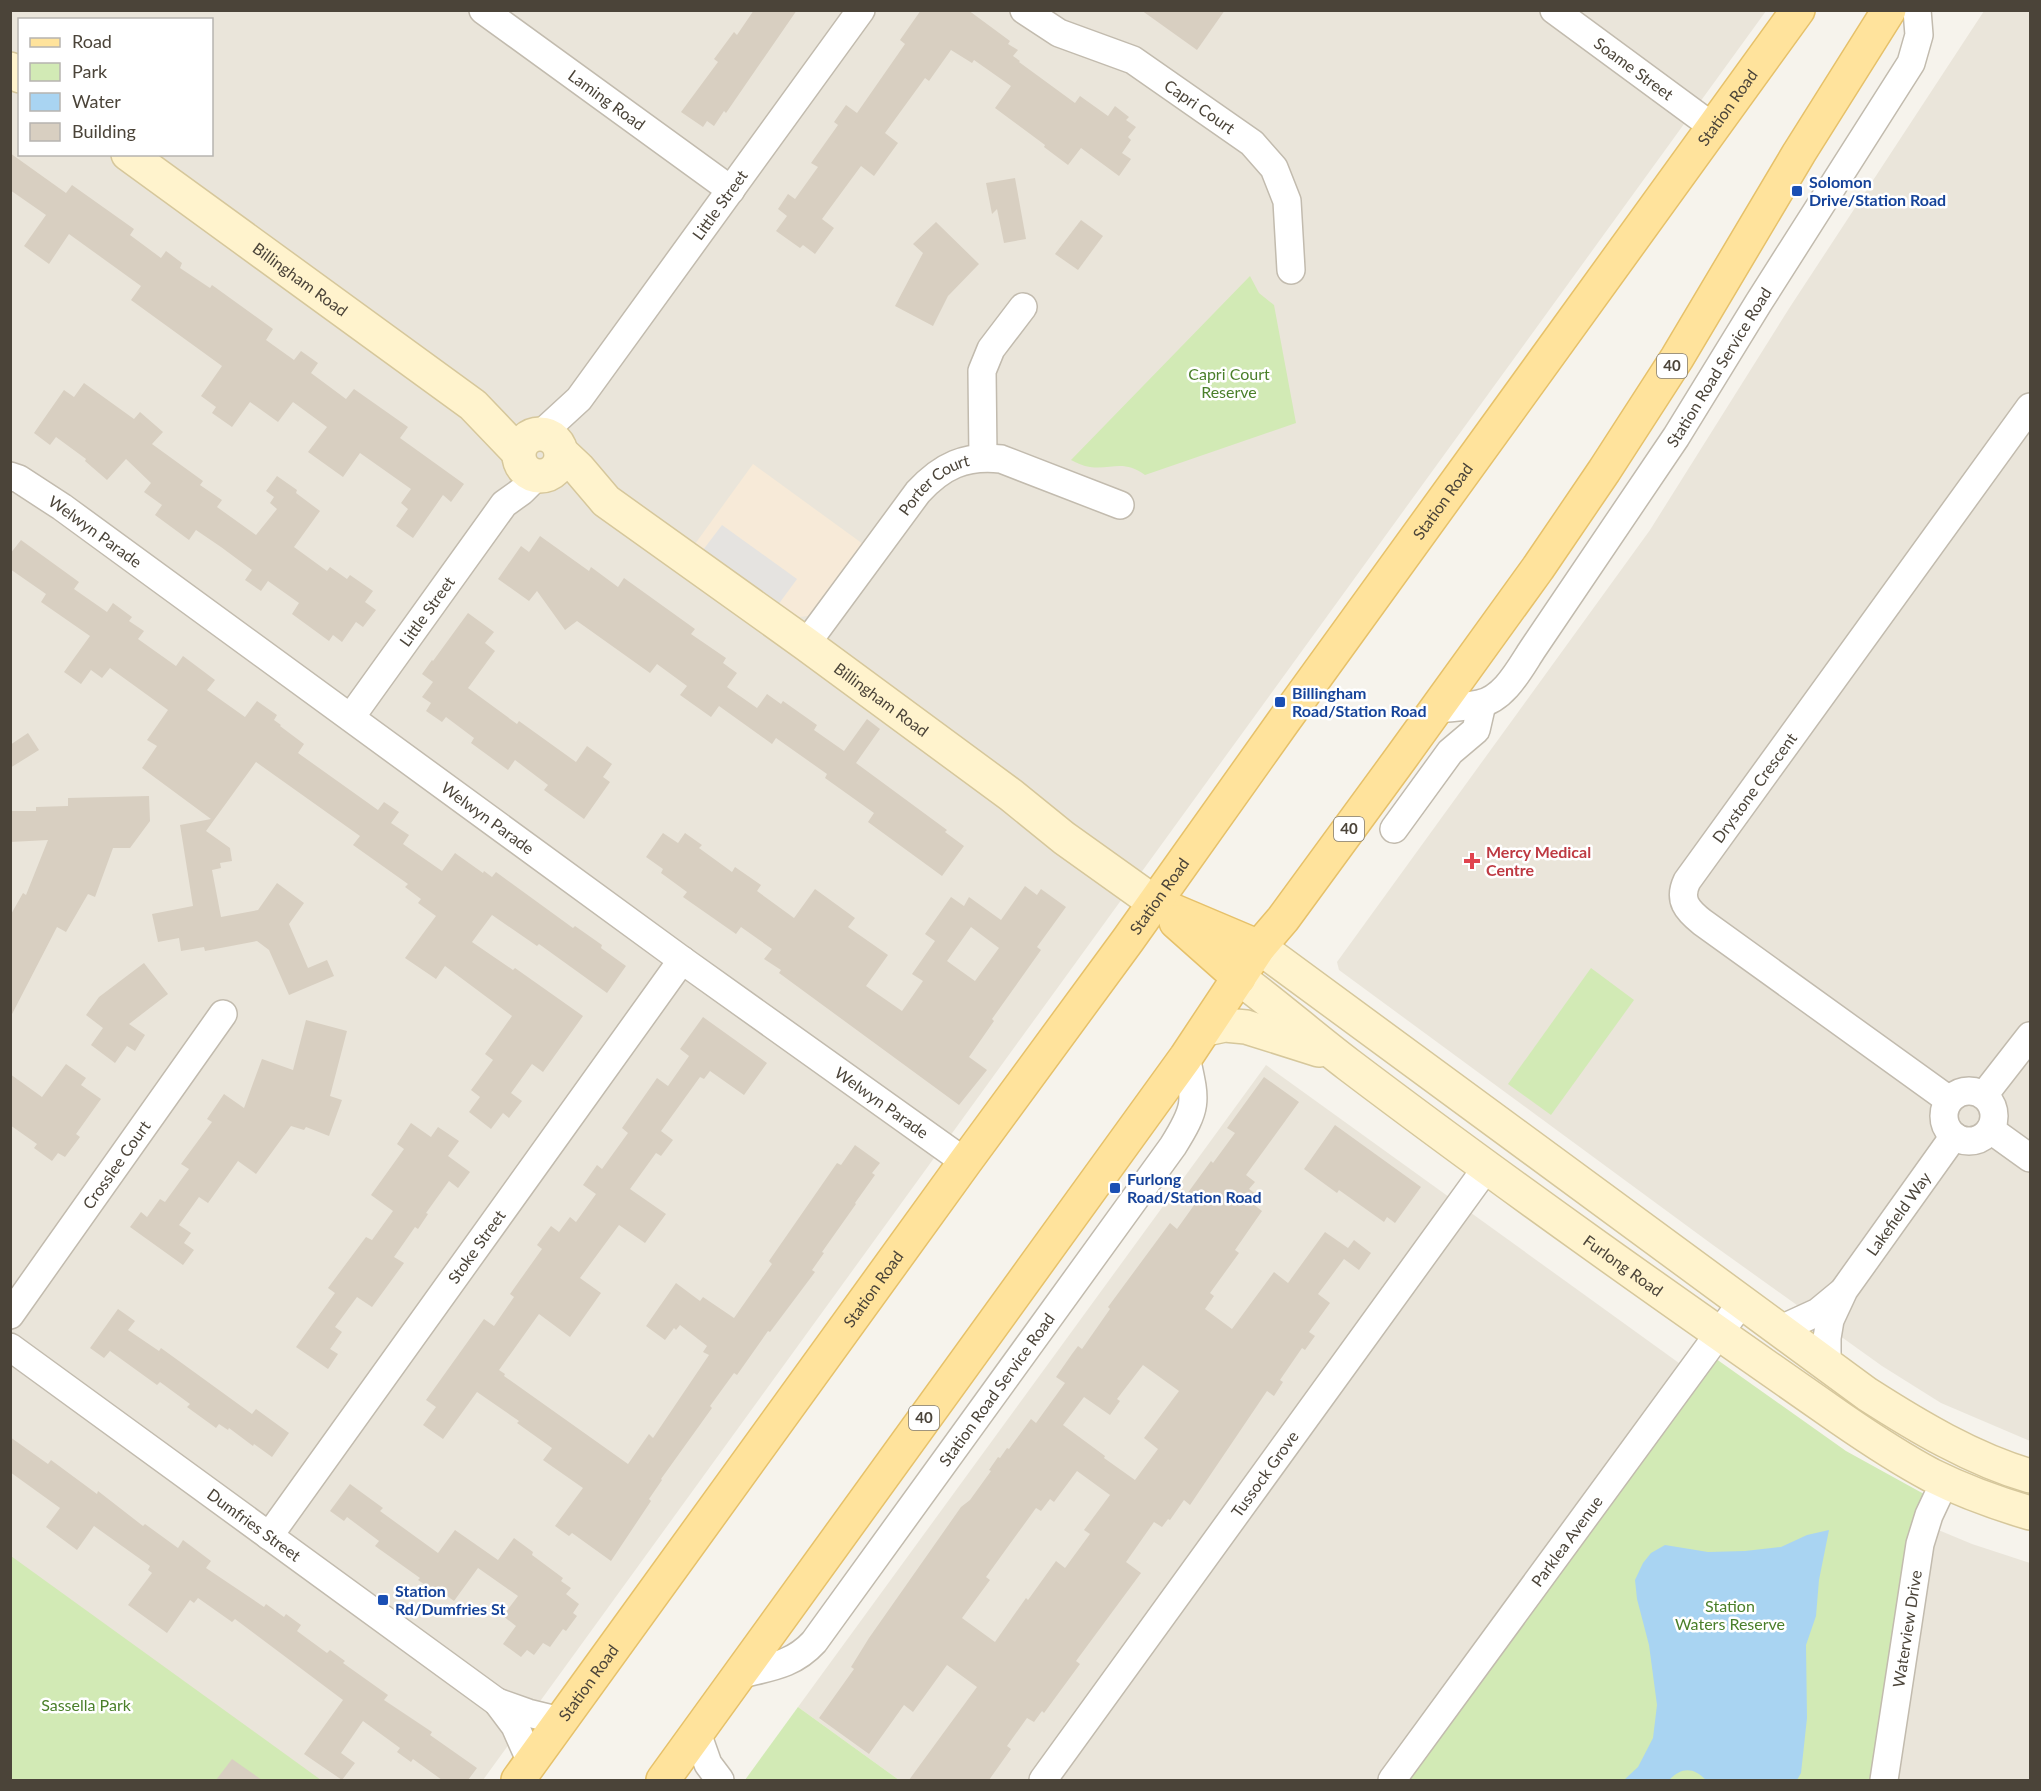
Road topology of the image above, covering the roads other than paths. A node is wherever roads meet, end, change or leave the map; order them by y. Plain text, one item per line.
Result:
1 (483, 10) edge
2 (861, 10) edge
3 (1024, 10) edge
4 (1554, 10) edge
5 (1798, 10) edge
6 (1889, 10) edge
7 (1917, 10) edge
8 (1713, 127) junction
9 (131, 156) edge
10 (731, 190) junction
11 (1291, 270) dead end
12 (1023, 307) dead end
13 (2031, 407) edge
14 (539, 454) junction
15 (983, 457) junction
16 (10, 476) edge
17 (1120, 505) dead end
18 (806, 644) junction
19 (1482, 704) junction
20 (1436, 709) junction
21 (351, 717) junction
22 (1394, 829) dead end
23 (1155, 903) junction
24 (1259, 947) junction
25 (682, 960) junction
26 (1239, 978) junction
27 (223, 1014) dead end
28 (1206, 1029) junction
29 (2031, 1036) edge
30 (1347, 1064) junction
31 (1984, 1095) junction
32 (1949, 1100) junction
33 (1991, 1130) junction
34 (1954, 1136) junction
35 (2031, 1158) edge
36 (965, 1162) junction
37 (1486, 1167) junction
38 (1844, 1290) junction
39 (1742, 1302) junction
40 (10, 1315) edge
41 (1779, 1330) junction
42 (1719, 1332) junction
43 (10, 1347) edge
44 (1827, 1364) junction
45 (2031, 1476) edge
46 (1945, 1481) junction
47 (2031, 1514) edge
48 (269, 1536) junction
49 (497, 1702) junction
50 (561, 1721) junction
51 (697, 1733) junction
52 (524, 1771) edge
53 (663, 1780) edge
54 (720, 1780) edge
55 (1043, 1780) edge
56 (1392, 1780) edge
57 (1884, 1780) edge

1 - 10 street, Laming Road
2 - 10 street, Little Street
3 - 11 street, Capri Court
4 - 8 street, Soame Street
5 - 8 main road, Station Road
6 - 20 main road, 40
7 - 19 street, Station Road Service Road
8 - 23 main road, Station Road
9 - 14 main road, Billingham Road
10 - 14 street, Little Street
12 - 15 street
13 - 32 street, Drystone Crescent
14 - 18 main road, Billingham Road
14 - 21 street, Little Street
15 - 17 street, Porter Court
15 - 18 street, Porter Court
16 - 21 street, Welwyn Parade
18 - 23 main road, Billingham Road
19 - 20 street
19 - 22 street
20 - 24 main road, 40
21 - 25 street, Welwyn Parade
23 - 24 main road
23 - 26 main road
23 - 36 main road, Station Road
24 - 26 main road, 40
24 - 39 main road
25 - 36 street, Welwyn Parade
25 - 48 street, Stoke Street
26 - 28 main road, 40
26 - 30 main road, Furlong Road
27 - 40 street, Crosslee Court
28 - 30 main road
28 - 51 main road, 40
29 - 31 street
30 - 37 main road, Furlong Road
31 - 32 street
31 - 33 street
32 - 34 street
33 - 34 street
33 - 35 street
34 - 38 street, Lakefield Way
36 - 50 main road, Station Road
37 - 42 main road, Furlong Road
37 - 55 street, Tussock Grove
38 - 41 street, Lakefield Way
38 - 44 street, Lakefield Way
39 - 41 main road
39 - 42 street, Parklea Avenue
41 - 44 main road
42 - 46 main road, Furlong Road
42 - 56 street, Parklea Avenue
43 - 48 street, Dumfries Street
44 - 45 main road
46 - 47 main road, Furlong Road
46 - 57 street, Waterview Drive
48 - 49 street, Dumfries Street
49 - 50 street, Dumfries Street
49 - 52 street, Dumfries Street
50 - 52 main road, Station Road
51 - 53 main road, 40
51 - 54 street

